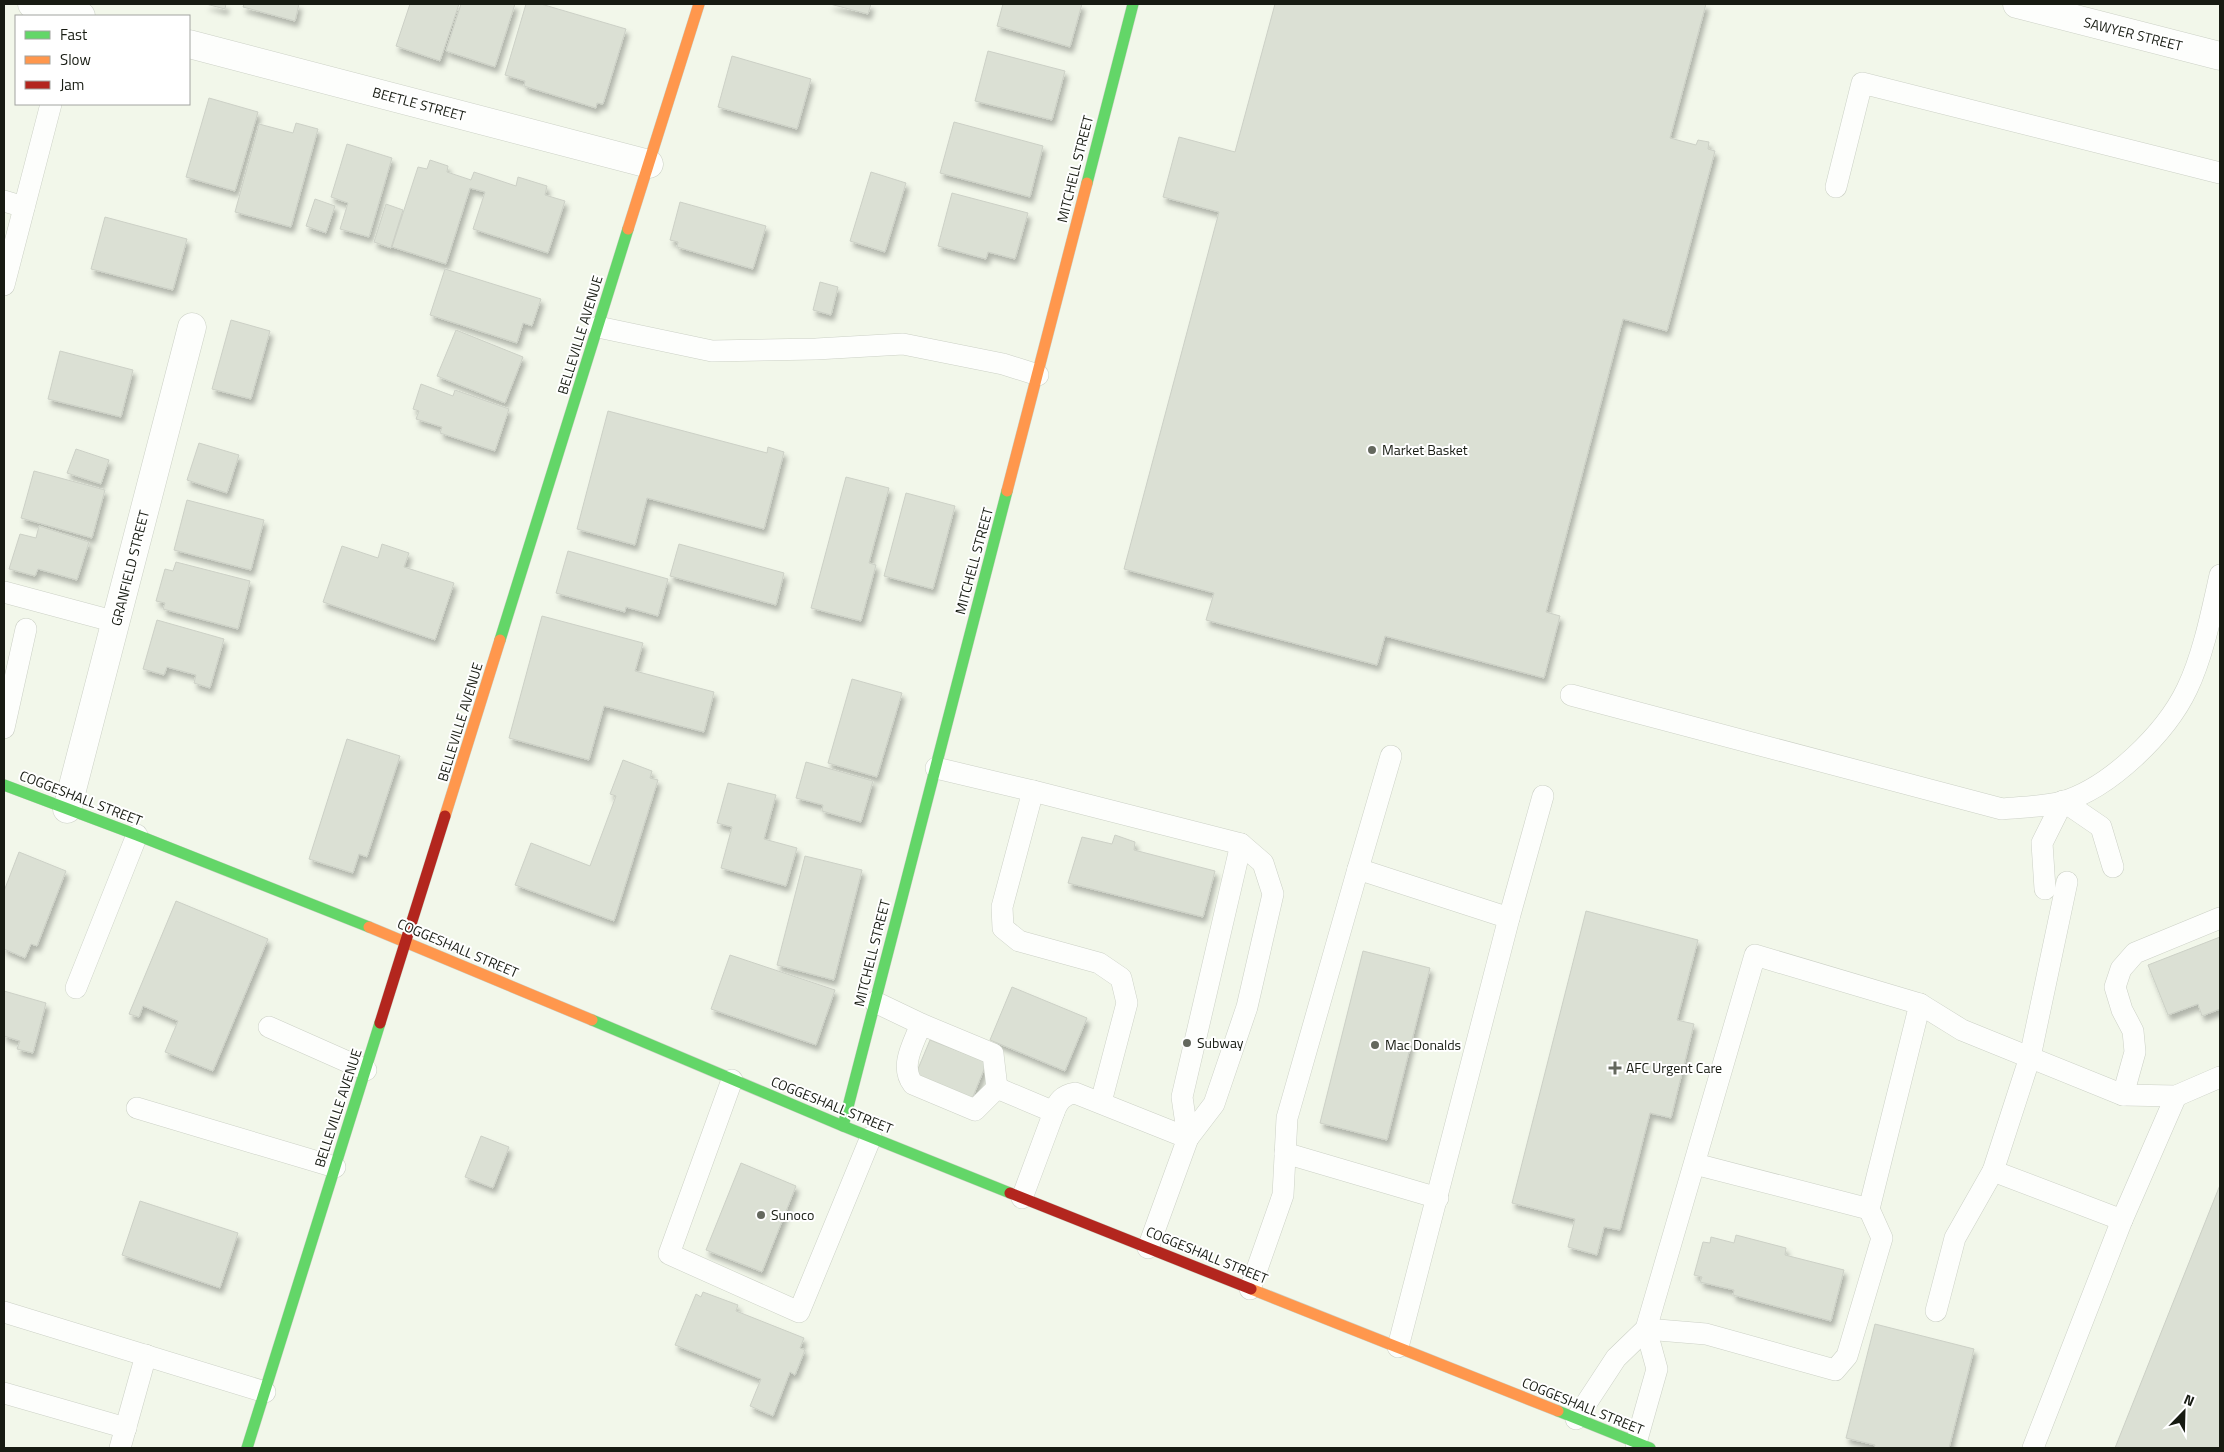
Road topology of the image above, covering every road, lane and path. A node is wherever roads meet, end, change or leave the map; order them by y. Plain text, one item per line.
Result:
1 (32, 4) edge
2 (699, 4) edge
3 (1134, 4) edge
4 (2017, 4) edge
5 (2060, 9) edge
6 (73, 15) edge
7 (190, 44) edge
8 (2220, 56) edge
9 (51, 105) edge
10 (649, 164) junction
11 (2220, 173) edge
12 (1836, 187) dead end
13 (4, 201) edge
14 (24, 207) junction
15 (4, 285) edge
16 (192, 327) dead end
17 (598, 327) junction
18 (1038, 375) junction
19 (2220, 575) edge
20 (4, 592) edge
21 (116, 622) junction
22 (26, 629) dead end
23 (1571, 695) dead end
24 (4, 728) edge
25 (1391, 756) dead end
26 (936, 768) junction
27 (4, 785) edge
28 (1033, 790) junction
29 (1543, 796) dead end
30 (2063, 802) junction
31 (68, 809) junction
32 (137, 836) junction
33 (1241, 844) junction
34 (2113, 867) dead end
35 (1358, 869) junction
36 (2067, 882) dead end
37 (2046, 889) dead end
38 (1509, 918) junction
39 (2220, 918) edge
40 (406, 942) junction
41 (76, 988) dead end
42 (876, 1002) junction
43 (1920, 1004) junction
44 (921, 1024) junction
45 (269, 1027) dead end
46 (2030, 1057) junction
47 (366, 1070) junction
48 (2220, 1077) edge
49 (732, 1080) junction
50 (997, 1088) junction
51 (2123, 1095) junction
52 (2176, 1096) junction
53 (1101, 1102) junction
54 (137, 1108) dead end
55 (1054, 1112) junction
56 (843, 1126) junction
57 (871, 1137) junction
58 (1188, 1138) junction
59 (1285, 1153) junction
60 (1695, 1164) junction
61 (335, 1167) junction
62 (1993, 1171) junction
63 (1022, 1198) junction
64 (1438, 1198) junction
65 (1869, 1209) junction
66 (2122, 1220) junction
67 (1148, 1248) junction
68 (1250, 1289) junction
69 (1936, 1310) dead end
70 (4, 1312) edge
71 (1646, 1329) junction
72 (1398, 1347) junction
73 (146, 1355) junction
74 (265, 1392) junction
75 (4, 1393) edge
76 (1576, 1419) junction
77 (123, 1438) edge
78 (1643, 1446) edge
79 (247, 1448) edge
80 (2033, 1448) edge

1 - 6 street
2 - 10 main road, BELLEVILLE AVENUE
3 - 18 main road, MITCHELL STREET
4 - 5 street, SAWYER STREET
5 - 8 street, SAWYER STREET
7 - 10 street, BEETLE STREET
9 - 14 lane
10 - 17 main road, BELLEVILLE AVENUE
11 - 12 lane
13 - 14 lane
14 - 15 lane
16 - 21 street, GRANFIELD STREET
17 - 18 lane
17 - 40 main road, BELLEVILLE AVENUE
18 - 26 main road, MITCHELL STREET
19 - 30 lane
20 - 21 lane
21 - 31 street, GRANFIELD STREET
22 - 24 lane
23 - 30 lane
25 - 35 lane
26 - 28 lane
26 - 42 main road, MITCHELL STREET
27 - 31 main road, COGGESHALL STREET
28 - 33 lane
28 - 53 lane
29 - 38 lane
30 - 34 lane
30 - 37 lane
31 - 32 main road, COGGESHALL STREET
32 - 40 main road, COGGESHALL STREET
32 - 41 lane
33 - 58 lane
33 - 58 lane
35 - 38 lane
35 - 59 lane
36 - 46 lane
38 - 64 lane
39 - 51 lane
40 - 47 main road, BELLEVILLE AVENUE
40 - 49 main road, COGGESHALL STREET
42 - 44 lane
42 - 56 main road, MITCHELL STREET
43 - 46 lane
43 - 60 lane
43 - 65 lane
44 - 50 lane
44 - 50 lane
45 - 47 lane
46 - 51 lane
46 - 62 lane
47 - 61 main road, BELLEVILLE AVENUE
48 - 52 lane
49 - 56 main road, COGGESHALL STREET
49 - 57 lane
50 - 55 lane
51 - 52 lane
52 - 66 lane
53 - 55 lane
53 - 58 lane
54 - 61 lane
55 - 63 lane
56 - 57 main road, COGGESHALL STREET
57 - 63 main road, COGGESHALL STREET
58 - 67 lane
59 - 64 lane
59 - 68 lane
60 - 65 lane
60 - 71 lane
61 - 74 main road, BELLEVILLE AVENUE
62 - 66 lane
62 - 69 lane
63 - 67 main road, COGGESHALL STREET
64 - 72 lane
65 - 71 lane
66 - 80 lane
67 - 68 main road, COGGESHALL STREET
68 - 72 main road, COGGESHALL STREET
70 - 73 lane
71 - 76 lane
71 - 78 lane
72 - 76 main road, COGGESHALL STREET
73 - 74 lane
73 - 77 lane
74 - 79 main road, BELLEVILLE AVENUE
75 - 77 lane
76 - 78 main road, COGGESHALL STREET

